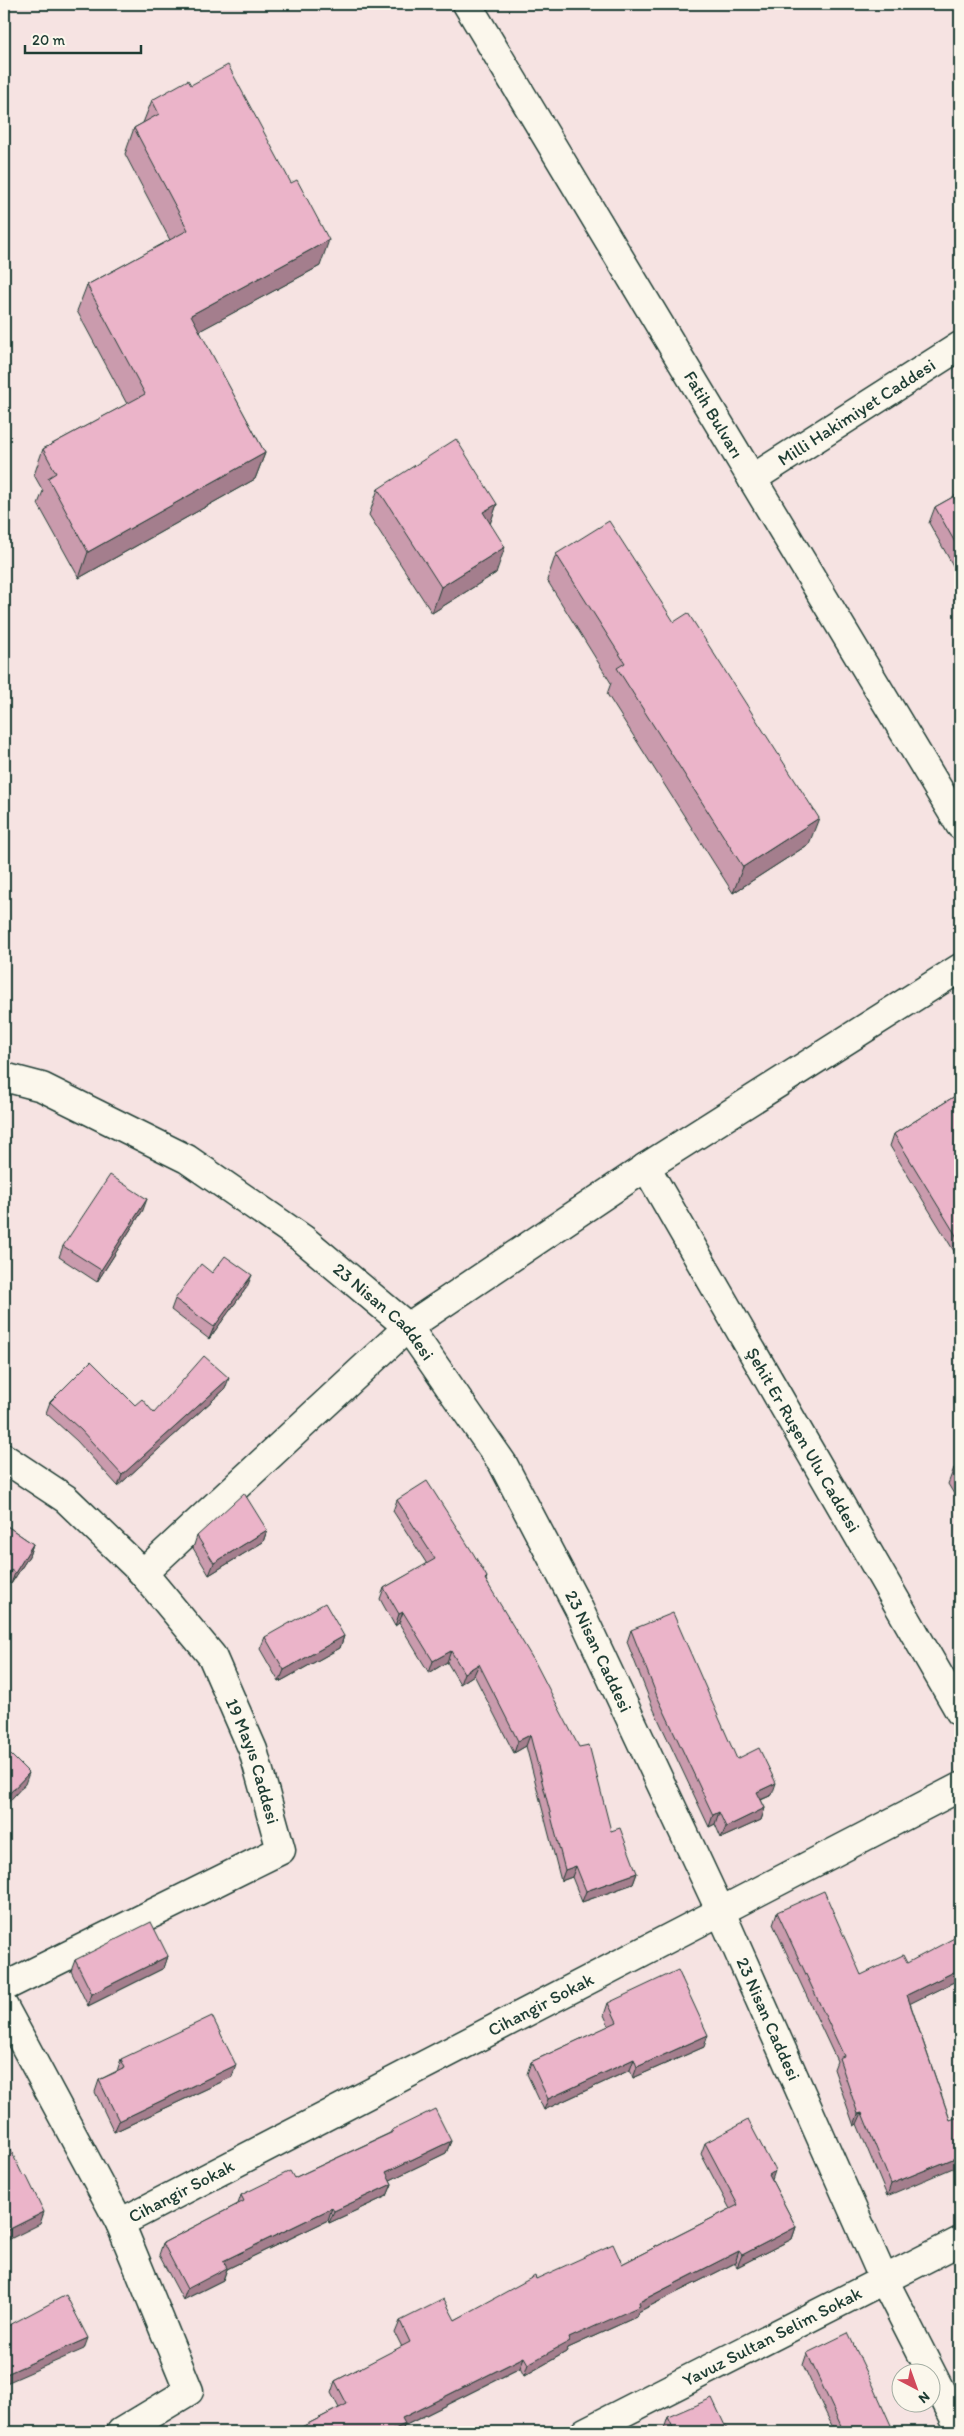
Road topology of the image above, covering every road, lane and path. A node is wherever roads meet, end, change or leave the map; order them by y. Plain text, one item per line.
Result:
1 (468, 4) edge
2 (960, 346) edge
3 (752, 479) junction
4 (960, 825) edge
5 (960, 968) edge
6 (4, 1077) edge
7 (646, 1167) junction
8 (408, 1327) junction
9 (4, 1458) edge
10 (143, 1573) junction
11 (960, 1712) edge
12 (960, 1787) edge
13 (720, 1910) junction
14 (4, 1987) edge
15 (4, 2007) edge
16 (120, 2223) junction
17 (960, 2241) edge
18 (884, 2280) junction
19 (960, 2429) edge
20 (121, 2432) edge
21 (585, 2432) edge

1 - 3 street, Fatih Bulvarı
2 - 3 street, Milli Hakimiyet Caddesi
3 - 4 street, Fatih Bulvarı
5 - 7 street
6 - 8 street, 23 Nisan Caddesi
7 - 8 street
7 - 11 street, Şehit Er Ruşen Ulu Caddesi
8 - 10 street
8 - 13 street, 23 Nisan Caddesi
9 - 10 street, 19 Mayıs Caddesi
10 - 14 street, 19 Mayıs Caddesi
12 - 13 street, Cihangir Sokak
13 - 16 street, Cihangir Sokak
13 - 18 street, 23 Nisan Caddesi
15 - 16 street
16 - 20 street
17 - 18 street, Yavuz Sultan Selim Sokak
18 - 19 street, 23 Nisan Caddesi
18 - 21 street, Yavuz Sultan Selim Sokak

